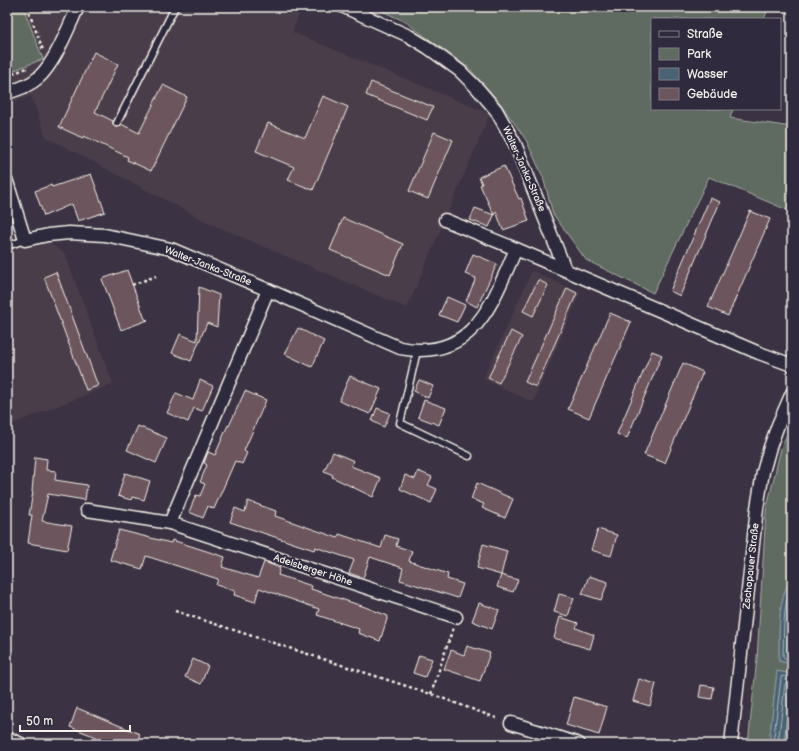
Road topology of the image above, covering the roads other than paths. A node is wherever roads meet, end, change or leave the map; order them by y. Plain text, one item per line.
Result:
1 (78, 7) edge
2 (175, 7) edge
3 (344, 7) edge
4 (7, 94) edge
5 (118, 123) dead end
6 (7, 182) edge
7 (445, 220) dead end
8 (25, 240) junction
9 (7, 246) edge
10 (516, 249) junction
11 (565, 269) junction
12 (268, 290) junction
13 (417, 351) junction
14 (792, 365) edge
15 (792, 394) edge
16 (469, 456) dead end
17 (86, 510) dead end
18 (170, 523) junction
19 (456, 617) road end
20 (511, 723) road end
21 (7, 738) edge
22 (21, 744) edge
23 (579, 744) edge
24 (731, 744) edge

1 - 4 street
2 - 5 lane
3 - 11 street, Walter-Janka-Straße
6 - 8 street
7 - 10 street
8 - 9 lane
8 - 12 street, Walter-Janka-Straße
10 - 11 street
10 - 13 street, Walter-Janka-Straße
11 - 14 street
12 - 13 street, Walter-Janka-Straße
12 - 18 street
13 - 16 lane
15 - 24 street, Zschopauer Straße
17 - 18 street, Adelsberger Höhe
18 - 19 street, Adelsberger Höhe
20 - 23 street
21 - 22 street

